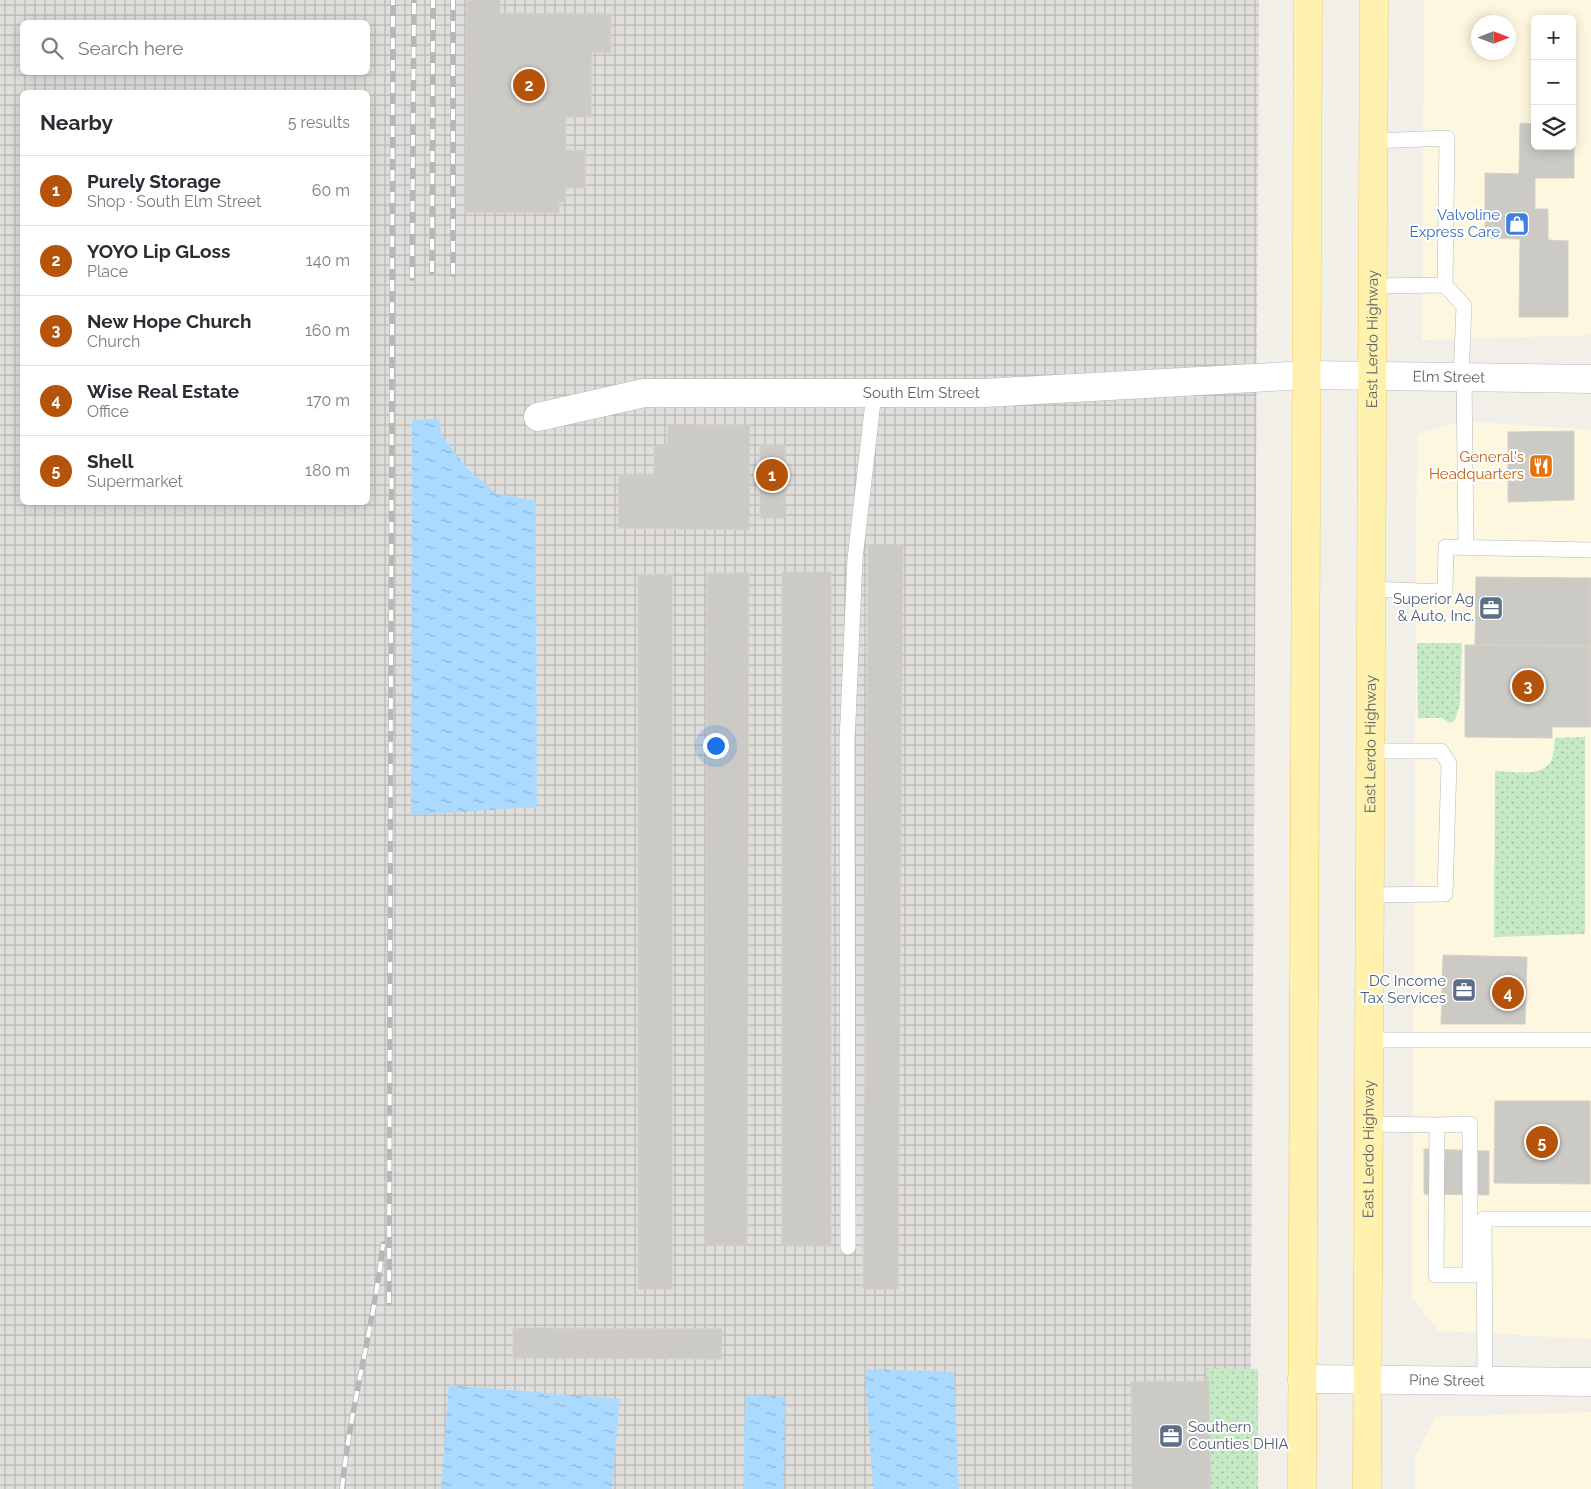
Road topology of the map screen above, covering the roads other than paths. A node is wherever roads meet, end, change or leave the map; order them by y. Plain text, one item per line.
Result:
1 (1308, 0) edge
2 (1374, 0) edge
3 (1373, 141) junction
4 (1445, 285) junction
5 (1372, 286) junction
6 (1307, 375) junction
7 (1372, 376) junction
8 (1463, 378) junction
9 (1591, 379) edge
10 (874, 393) junction
11 (538, 417) dead end
12 (1466, 547) junction
13 (1591, 550) edge
14 (1371, 589) junction
15 (1370, 751) junction
16 (1370, 895) junction
17 (1369, 1040) junction
18 (1591, 1040) edge
19 (1368, 1124) junction
20 (1437, 1125) junction
21 (1591, 1219) edge
22 (848, 1247) dead end
23 (1477, 1275) junction
24 (1302, 1379) junction
25 (1367, 1379) junction
26 (1486, 1381) junction
27 (1591, 1382) edge
28 (1302, 1489) edge
29 (1367, 1489) edge

1 - 6 main road
2 - 3 main road, East Lerdo Highway
3 - 4 lane
3 - 5 main road, East Lerdo Highway
4 - 5 lane
4 - 8 lane
5 - 7 main road, East Lerdo Highway
6 - 7 street, Elm Street
6 - 10 street, South Elm Street
6 - 24 main road
7 - 8 street, Elm Street
7 - 14 main road, East Lerdo Highway
8 - 9 street, Elm Street
8 - 12 lane
10 - 11 street, South Elm Street
10 - 22 lane
12 - 13 lane
12 - 14 lane
14 - 15 main road, East Lerdo Highway
15 - 16 main road, East Lerdo Highway
15 - 16 lane
16 - 17 main road, East Lerdo Highway
17 - 18 lane
17 - 19 main road, East Lerdo Highway
19 - 20 lane
19 - 25 main road, East Lerdo Highway
20 - 23 lane
20 - 23 lane
21 - 23 lane
23 - 26 lane
24 - 25 street, Pine Street
24 - 28 main road
25 - 26 street, Pine Street
25 - 29 main road, East Lerdo Highway
26 - 27 street, Pine Street

